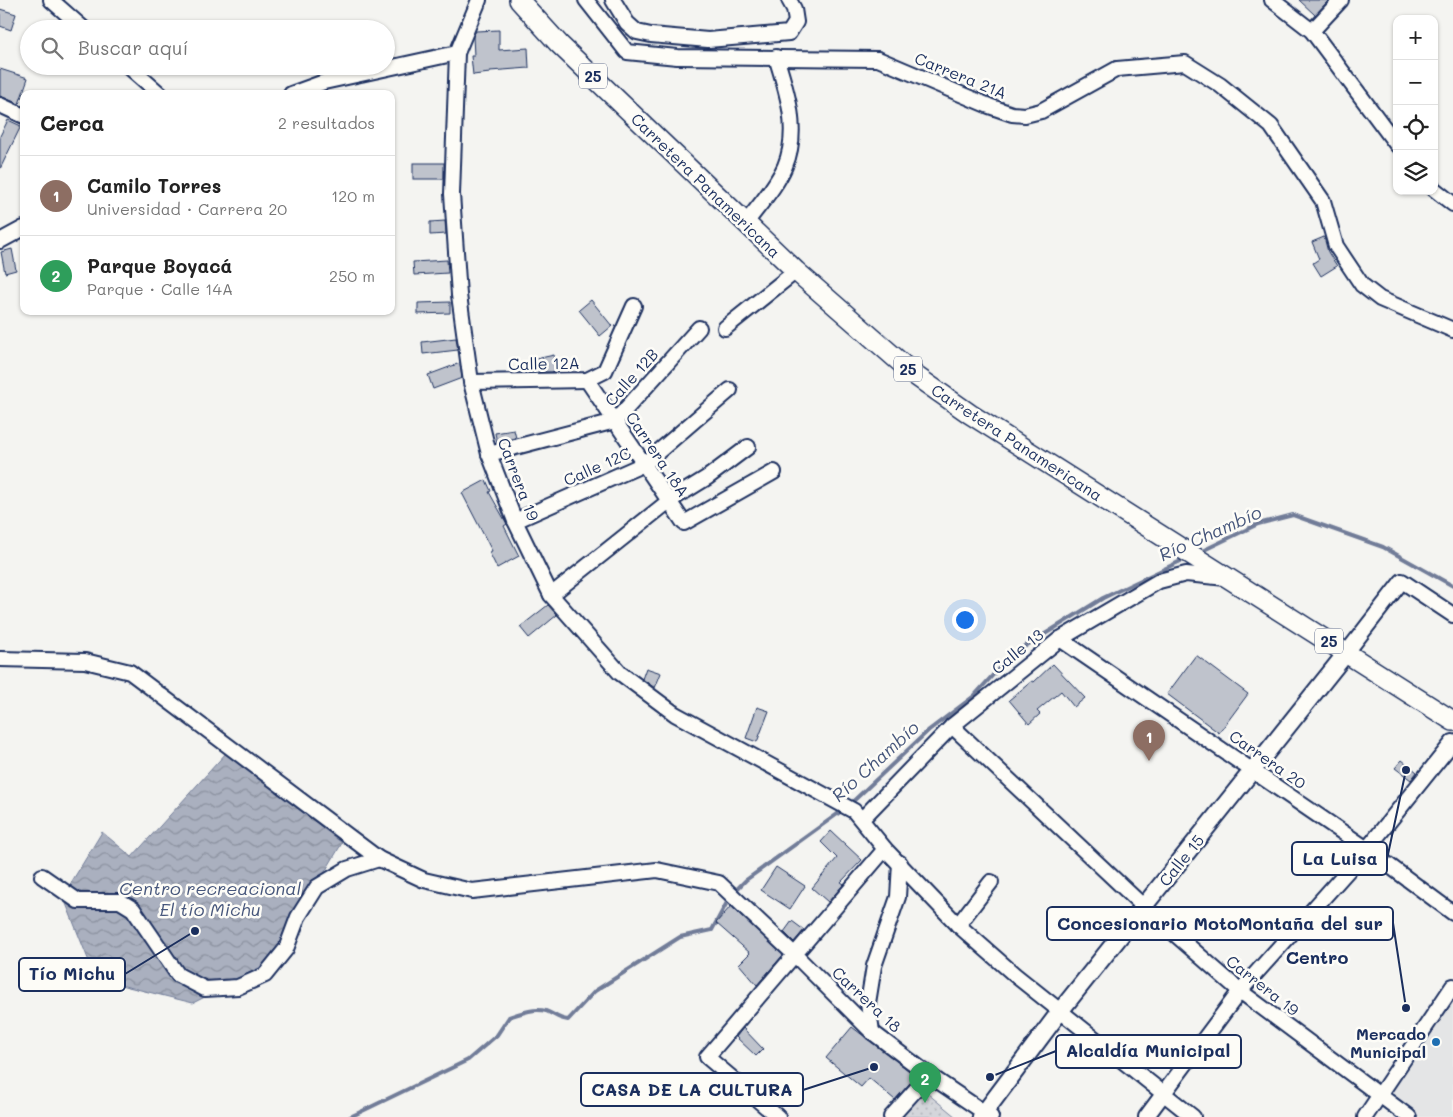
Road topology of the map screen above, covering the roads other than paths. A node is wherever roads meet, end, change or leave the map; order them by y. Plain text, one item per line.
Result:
1 (51, 0) edge
2 (479, 0) edge
3 (519, 0) edge
4 (586, 0) edge
5 (613, 0) edge
6 (789, 0) edge
7 (1272, 0) edge
8 (1341, 0) edge
9 (74, 20) edge
10 (1312, 31) junction
11 (457, 53) junction
12 (776, 57) junction
13 (395, 67) edge
14 (138, 75) edge
15 (356, 75) edge
16 (155, 90) edge
17 (302, 90) edge
18 (0, 105) edge
19 (20, 114) edge
20 (1393, 140) edge
21 (1438, 192) edge
22 (1453, 204) edge
23 (746, 223) junction
24 (20, 230) edge
25 (0, 241) edge
26 (796, 271) junction
27 (634, 306) dead end
28 (699, 328) dead end
29 (724, 328) dead end
30 (1453, 330) edge
31 (587, 380) junction
32 (471, 382) junction
33 (730, 390) dead end
34 (615, 421) junction
35 (748, 447) dead end
36 (489, 454) junction
37 (644, 464) junction
38 (774, 472) dead end
39 (669, 501) junction
40 (515, 521) junction
41 (1230, 578) junction
42 (551, 595) junction
43 (1453, 616) edge
44 (1060, 639) junction
45 (1346, 652) junction
46 (0, 659) edge
47 (1453, 721) edge
48 (952, 726) junction
49 (1453, 742) edge
50 (1253, 770) junction
51 (858, 815) junction
52 (885, 848) junction
53 (1367, 849) junction
54 (379, 859) junction
55 (900, 863) junction
56 (42, 876) dead end
57 (991, 882) dead end
58 (1144, 907) junction
59 (1453, 913) edge
60 (958, 925) junction
61 (795, 954) junction
62 (1453, 986) edge
63 (1240, 991) junction
64 (1062, 1010) junction
65 (872, 1032) junction
66 (928, 1075) junction
67 (1163, 1094) junction
68 (1380, 1096) junction
69 (986, 1115) edge
70 (778, 1117) edge
71 (891, 1117) edge
72 (1146, 1117) edge
73 (1193, 1117) edge
74 (1365, 1117) edge
75 (1409, 1117) edge

1 - 9 street
2 - 11 street, Carrera 19
3 - 23 highway, Carretera Panamericana / 25
4 - 12 street, Carrera 21A
5 - 6 street
7 - 10 street
8 - 10 street
10 - 20 street
11 - 13 street
11 - 32 street, Carrera 19
12 - 23 street
12 - 30 street, Carrera 21A
14 - 16 street
15 - 17 street
18 - 19 street
21 - 22 street
23 - 26 highway, Carretera Panamericana / 25
24 - 25 street
26 - 29 street
26 - 41 highway, Carretera Panamericana / 25
27 - 31 street, Calle 12A
28 - 34 street, Calle 12B
31 - 32 street, Calle 12A
31 - 34 street, Carrera 18A
32 - 36 street, Carrera 19
33 - 37 street, Calle 12C
34 - 36 street, Calle 12B
34 - 37 street, Carrera 18A
35 - 39 street
36 - 40 street, Carrera 19
37 - 39 street, Carrera 18A
37 - 40 street, Calle 12C
38 - 39 street, Carrera 18A
39 - 42 street
40 - 42 street, Carrera 19
41 - 44 street, Calle 13
41 - 45 highway, Carretera Panamericana / 25
42 - 51 street, Carrera 19
43 - 45 street
44 - 48 street, Calle 13
44 - 50 street, Carrera 20
45 - 47 highway, Carretera Panamericana / 25
45 - 50 main road, Calle 15
46 - 54 street
48 - 51 street, Calle 13
48 - 58 street, Carrera 19
49 - 53 street
50 - 53 street, Carrera 20
50 - 58 main road, Calle 15
51 - 52 street
52 - 55 street
52 - 61 street
53 - 59 street, Carrera 20
53 - 63 street
54 - 56 street
54 - 61 street, Carrera 18
55 - 60 street
55 - 65 street
57 - 60 street
58 - 63 street, Carrera 19
58 - 64 main road, Calle 15
60 - 64 street
61 - 65 street, Carrera 18
61 - 70 street
62 - 68 street
63 - 67 street
63 - 68 street, Carrera 19
64 - 67 street
64 - 69 main road, Calle 15
65 - 66 street, Carrera 18
66 - 69 street, Carrera 18
66 - 71 street
67 - 72 street
67 - 73 street
68 - 74 street
68 - 75 street, Carrera 19

